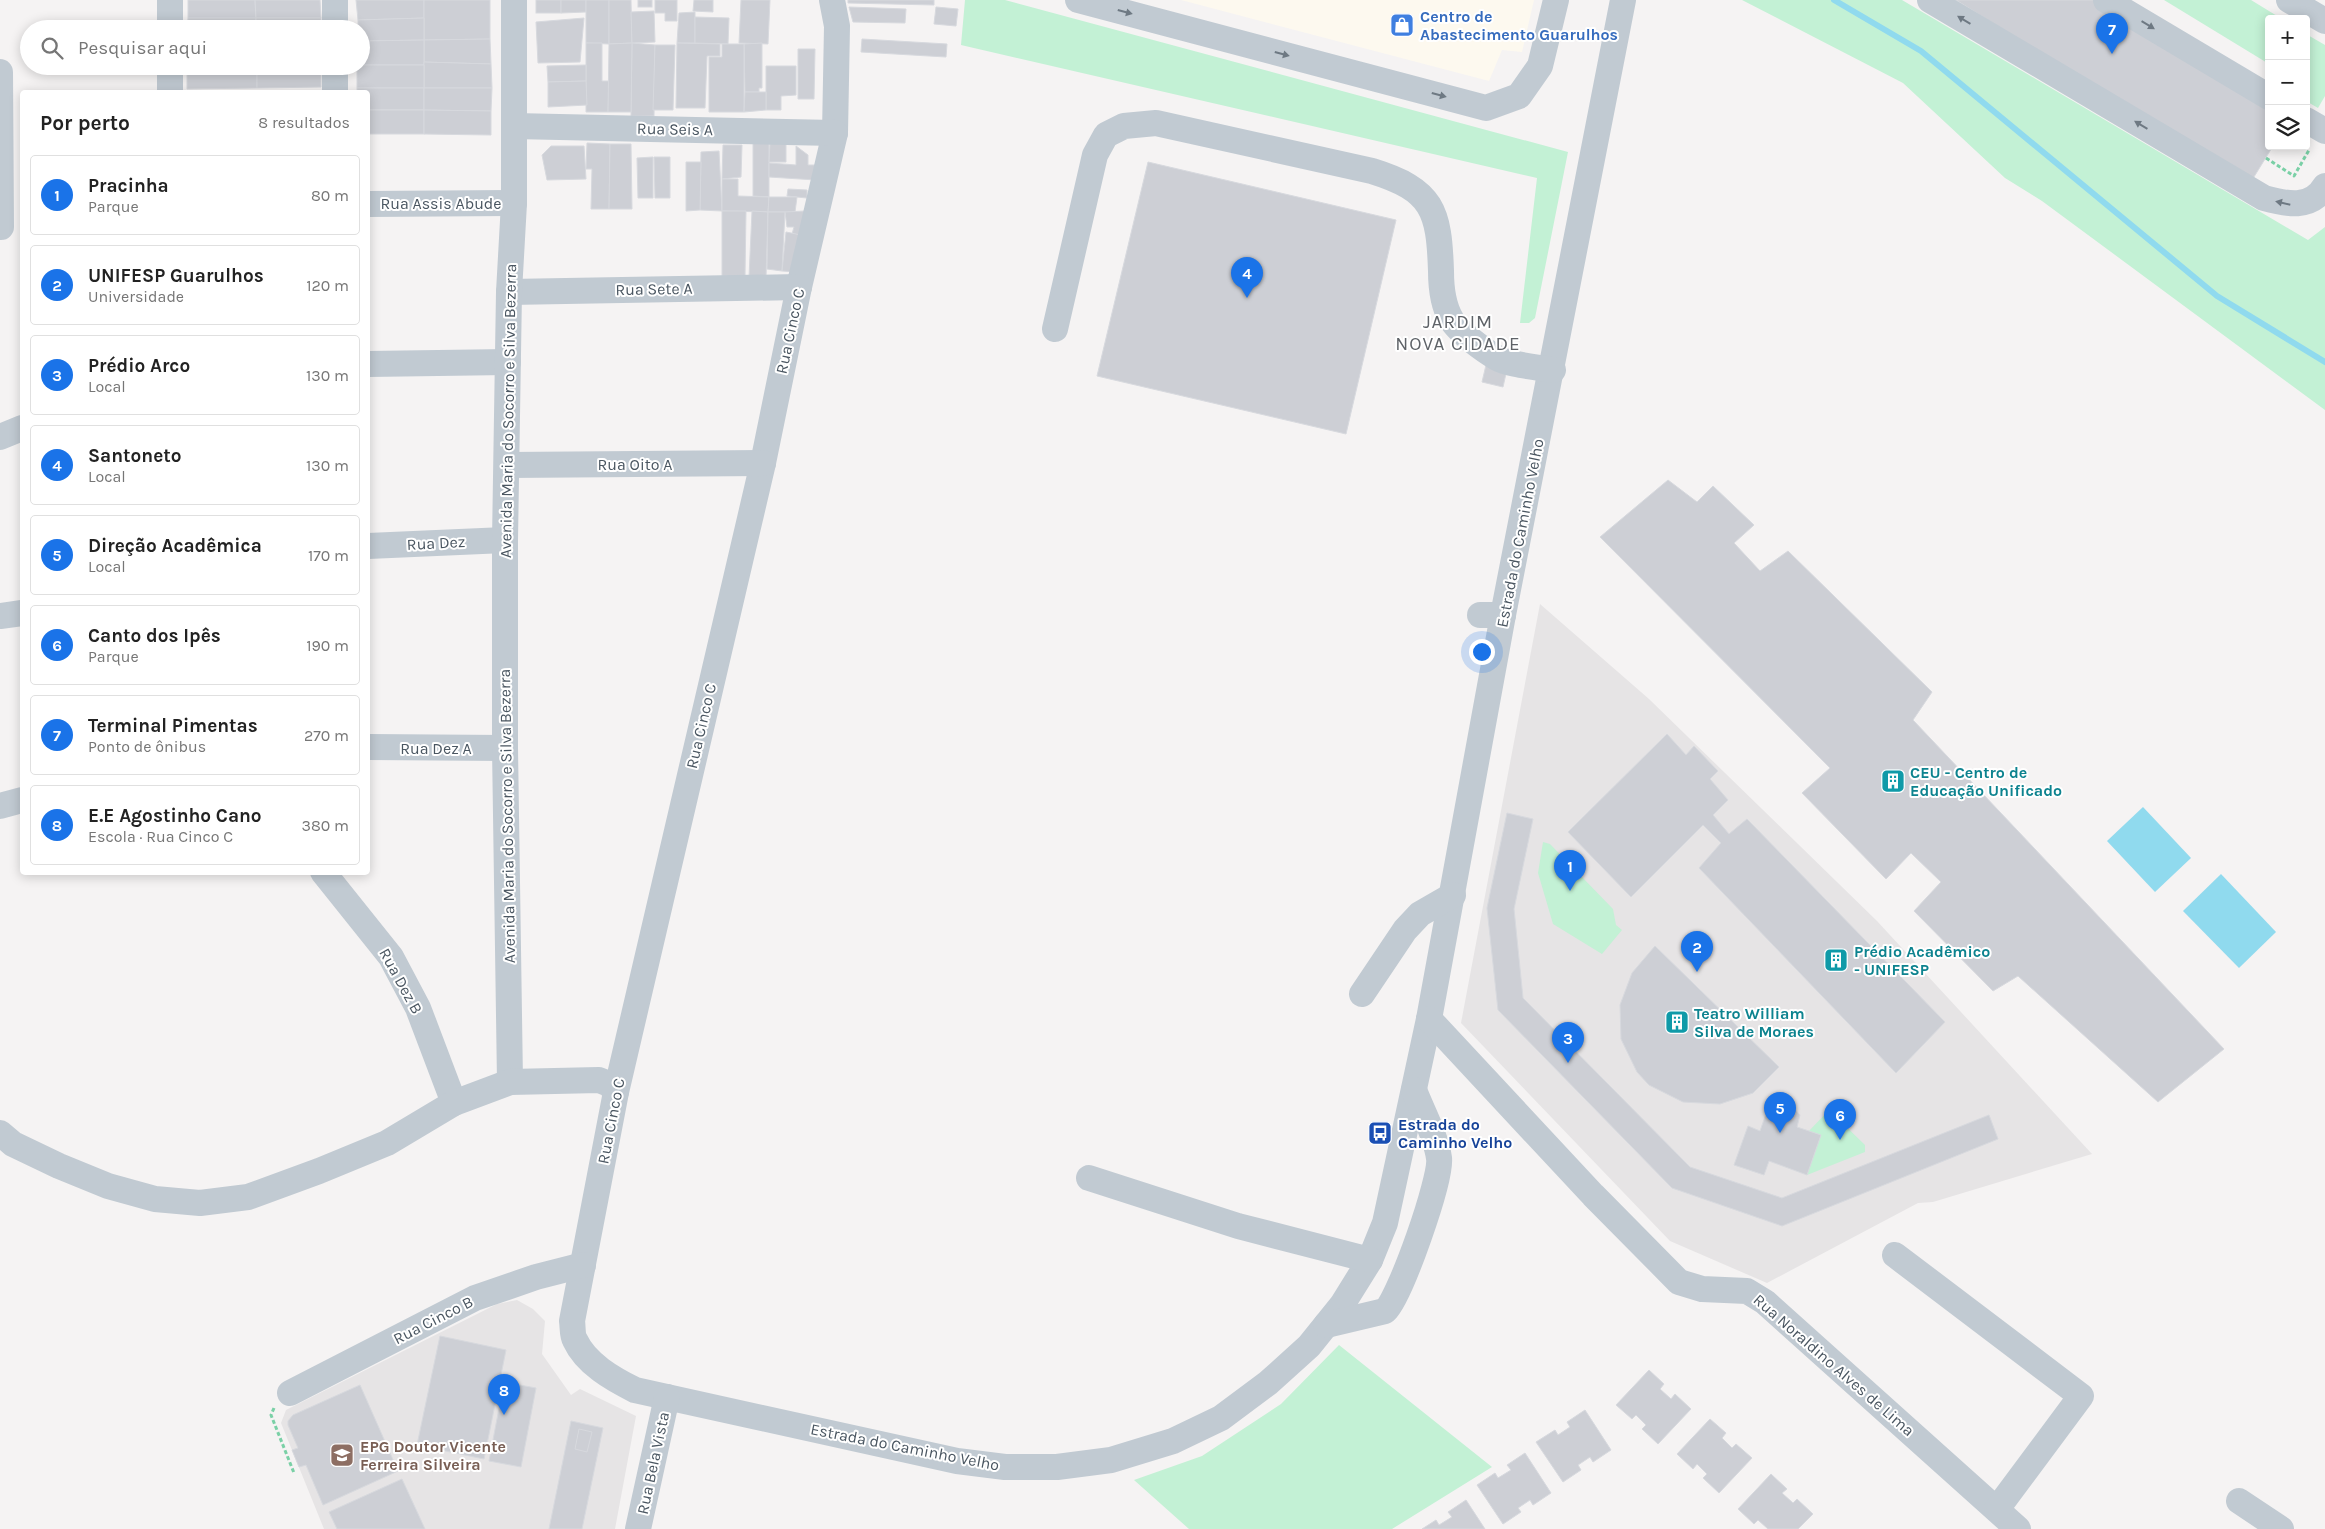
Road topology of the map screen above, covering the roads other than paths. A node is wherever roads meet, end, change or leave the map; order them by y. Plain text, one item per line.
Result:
1 (170, 0) edge
2 (335, 0) edge
3 (514, 0) edge
4 (832, 0) edge
5 (1078, 0) edge
6 (1556, 0) edge
7 (1623, 0) edge
8 (1930, 0) edge
9 (2106, 0) edge
10 (2289, 0) edge
11 (170, 20) edge
12 (335, 20) edge
13 (2325, 21) edge
14 (0, 72) edge
15 (170, 75) edge
16 (335, 75) edge
17 (170, 90) edge
18 (335, 90) edge
19 (2265, 95) edge
20 (514, 126) junction
21 (835, 133) junction
22 (2325, 186) edge
23 (514, 203) junction
24 (370, 204) edge
25 (8, 226) edge
26 (799, 287) junction
27 (509, 292) junction
28 (1055, 329) dead end
29 (508, 362) junction
30 (370, 364) edge
31 (1553, 370) junction
32 (20, 429) edge
33 (0, 437) edge
34 (763, 463) junction
35 (508, 464) junction
36 (505, 540) junction
37 (370, 546) edge
38 (20, 613) edge
39 (0, 616) edge
40 (370, 747) edge
41 (505, 748) junction
42 (20, 801) edge
43 (0, 806) edge
44 (325, 875) edge
45 (1453, 895) junction
46 (1362, 994) dead end
47 (1429, 1019) junction
48 (510, 1082) junction
49 (1414, 1090) junction
50 (616, 1092) junction
51 (454, 1103) junction
52 (0, 1133) edge
53 (1089, 1178) dead end
54 (1895, 1255) dead end
55 (1370, 1260) junction
56 (583, 1265) junction
57 (1326, 1325) junction
58 (290, 1393) road end
59 (667, 1398) junction
60 (1997, 1509) junction
61 (2247, 1514) edge
62 (638, 1529) edge
63 (2018, 1529) edge
64 (2280, 1529) edge

1 - 11 street
2 - 12 street
3 - 20 street, Avenida Maria do Socorro e Silva Bezerra
4 - 21 street, Rua Cinco C
5 -> 6 street
7 - 31 street, Estrada do Caminho Velho
22 -> 8 street
9 -> 19 street
10 - 13 street
14 - 25 street
15 - 17 street
16 - 18 street
20 - 21 street, Rua Seis A
20 - 23 street, Avenida Maria do Socorro e Silva Bezerra
21 - 26 street, Rua Cinco C
23 - 24 street, Rua Assis Abude
23 - 27 street, Avenida Maria do Socorro e Silva Bezerra
26 - 27 street, Rua Sete A
26 - 34 street, Rua Cinco C
27 - 29 street, Avenida Maria do Socorro e Silva Bezerra
28 - 31 street
29 - 30 street
29 - 35 street, Avenida Maria do Socorro e Silva Bezerra
31 - 45 street, Estrada do Caminho Velho
32 - 33 street
34 - 35 street, Rua Oito A
34 - 50 street, Rua Cinco C
35 - 36 street, Avenida Maria do Socorro e Silva Bezerra
36 - 37 street, Rua Dez
36 - 41 street, Avenida Maria do Socorro e Silva Bezerra
38 - 39 street
40 - 41 street, Rua Dez A
41 - 48 street, Avenida Maria do Socorro e Silva Bezerra
42 - 43 street
44 - 51 street, Rua Dez B
45 - 46 street
45 - 47 street, Estrada do Caminho Velho
47 - 49 street, Estrada do Caminho Velho
47 - 60 street, Rua Noraldino Alves de Lima
48 - 50 street
48 - 51 street
49 - 55 street, Estrada do Caminho Velho
49 - 57 street
50 - 56 street, Rua Cinco C
51 - 52 street
53 - 55 street
54 - 60 street
55 - 57 street, Estrada do Caminho Velho
56 - 58 street, Rua Cinco B
56 - 59 street, Rua Cinco C
57 - 59 street, Estrada do Caminho Velho
59 - 62 street, Rua Bela Vista
60 - 63 street, Rua Noraldino Alves de Lima
61 - 64 street

